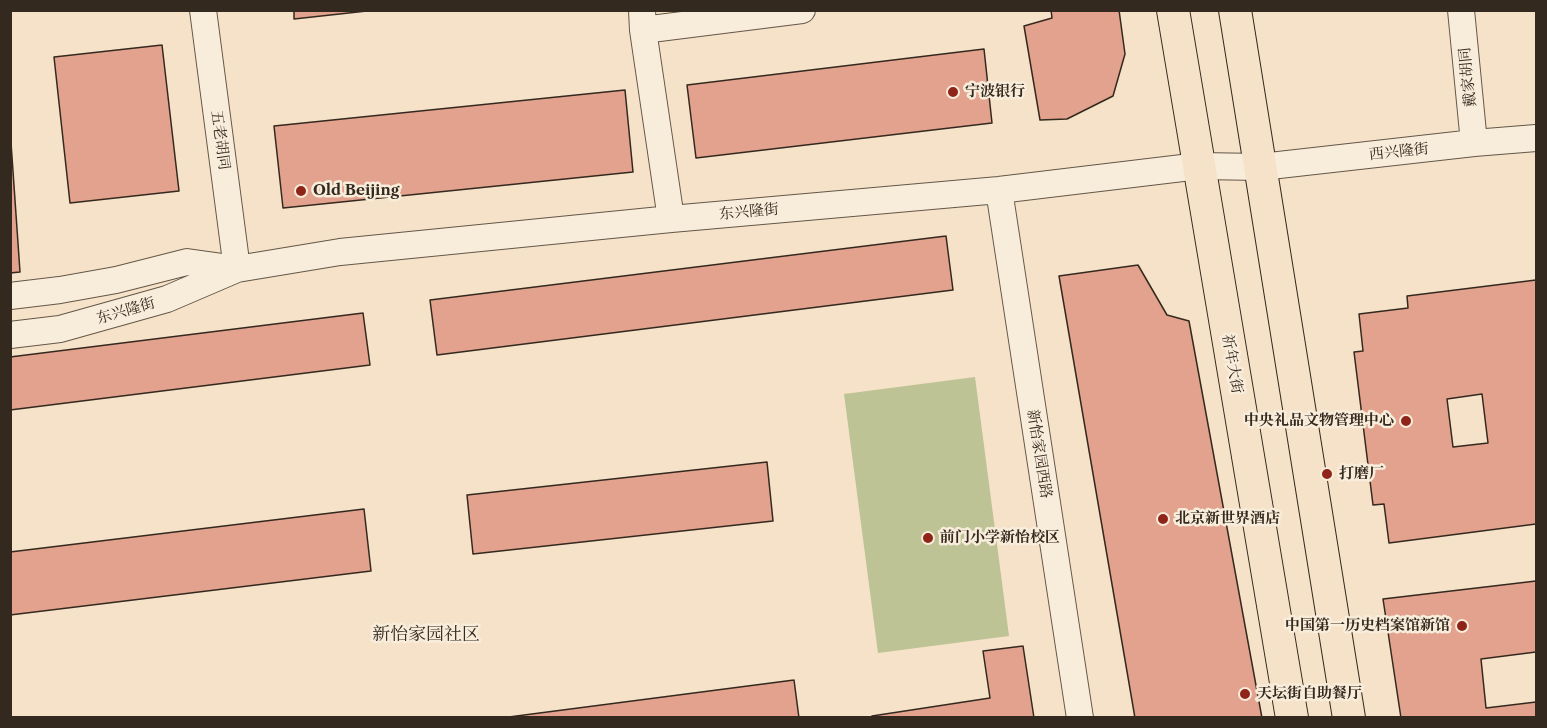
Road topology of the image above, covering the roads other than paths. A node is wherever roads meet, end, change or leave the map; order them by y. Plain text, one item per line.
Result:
1 (203, 10) edge
2 (802, 10) edge
3 (1173, 10) edge
4 (1235, 10) edge
5 (1461, 10) edge
6 (643, 20) edge
7 (1536, 138) edge
8 (1474, 143) junction
9 (1199, 166) junction
10 (1261, 167) junction
11 (999, 190) junction
12 (671, 219) junction
13 (237, 269) junction
14 (10, 296) edge
15 (10, 335) edge
16 (1080, 717) edge
17 (1292, 717) edge
18 (1349, 717) edge

1 - 13 street, 五老胡同
2 - 6 street
3 - 9 main road, 祈年大街
4 - 10 main road
5 - 8 street, 戴家胡同
6 - 12 street
7 - 8 street, 西兴隆街
8 - 10 street, 西兴隆街
9 - 10 street, 东兴隆街
9 - 11 street, 东兴隆街
9 - 17 main road, 祈年大街
10 - 18 main road
11 - 12 street, 东兴隆街
11 - 16 street, 新怡家园西路
12 - 13 street, 东兴隆街
13 - 14 street, 东兴隆街
13 - 15 street, 东兴隆街

